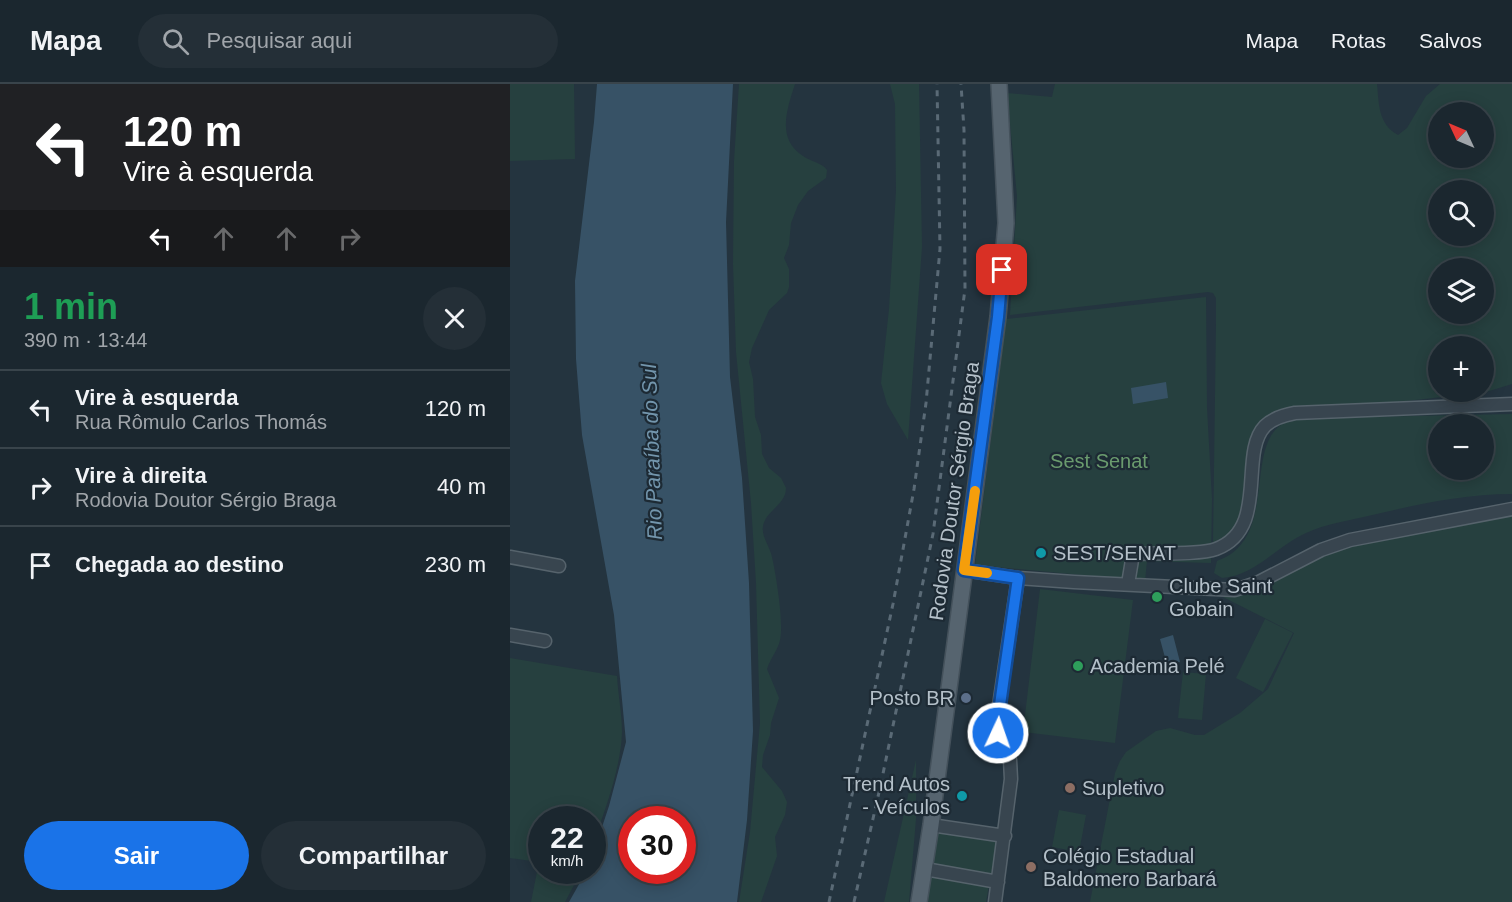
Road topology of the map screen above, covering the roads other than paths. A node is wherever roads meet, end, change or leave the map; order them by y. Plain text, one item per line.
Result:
1 (999, 84) edge
2 (1512, 404) edge
3 (1512, 508) edge
4 (510, 557) edge
5 (559, 566) dead end
6 (964, 570) junction
7 (1018, 578) junction
8 (1128, 584) junction
9 (510, 635) edge
10 (544, 641) dead end
11 (931, 825) junction
12 (1005, 836) junction
13 (925, 869) junction
14 (998, 882) junction
15 (919, 902) edge
16 (995, 902) edge

1 - 6 main road, Rodovia Doutor Sérgio Braga
2 - 8 street
3 - 8 street
4 - 5 street
6 - 7 street
6 - 11 main road, Rodovia Doutor Sérgio Braga
7 - 8 street
7 - 12 street
9 - 10 street
11 - 12 street
11 - 13 main road, Rodovia Doutor Sérgio Braga
12 - 14 street
13 - 14 street
13 - 15 main road, Rodovia Doutor Sérgio Braga
14 - 16 street

